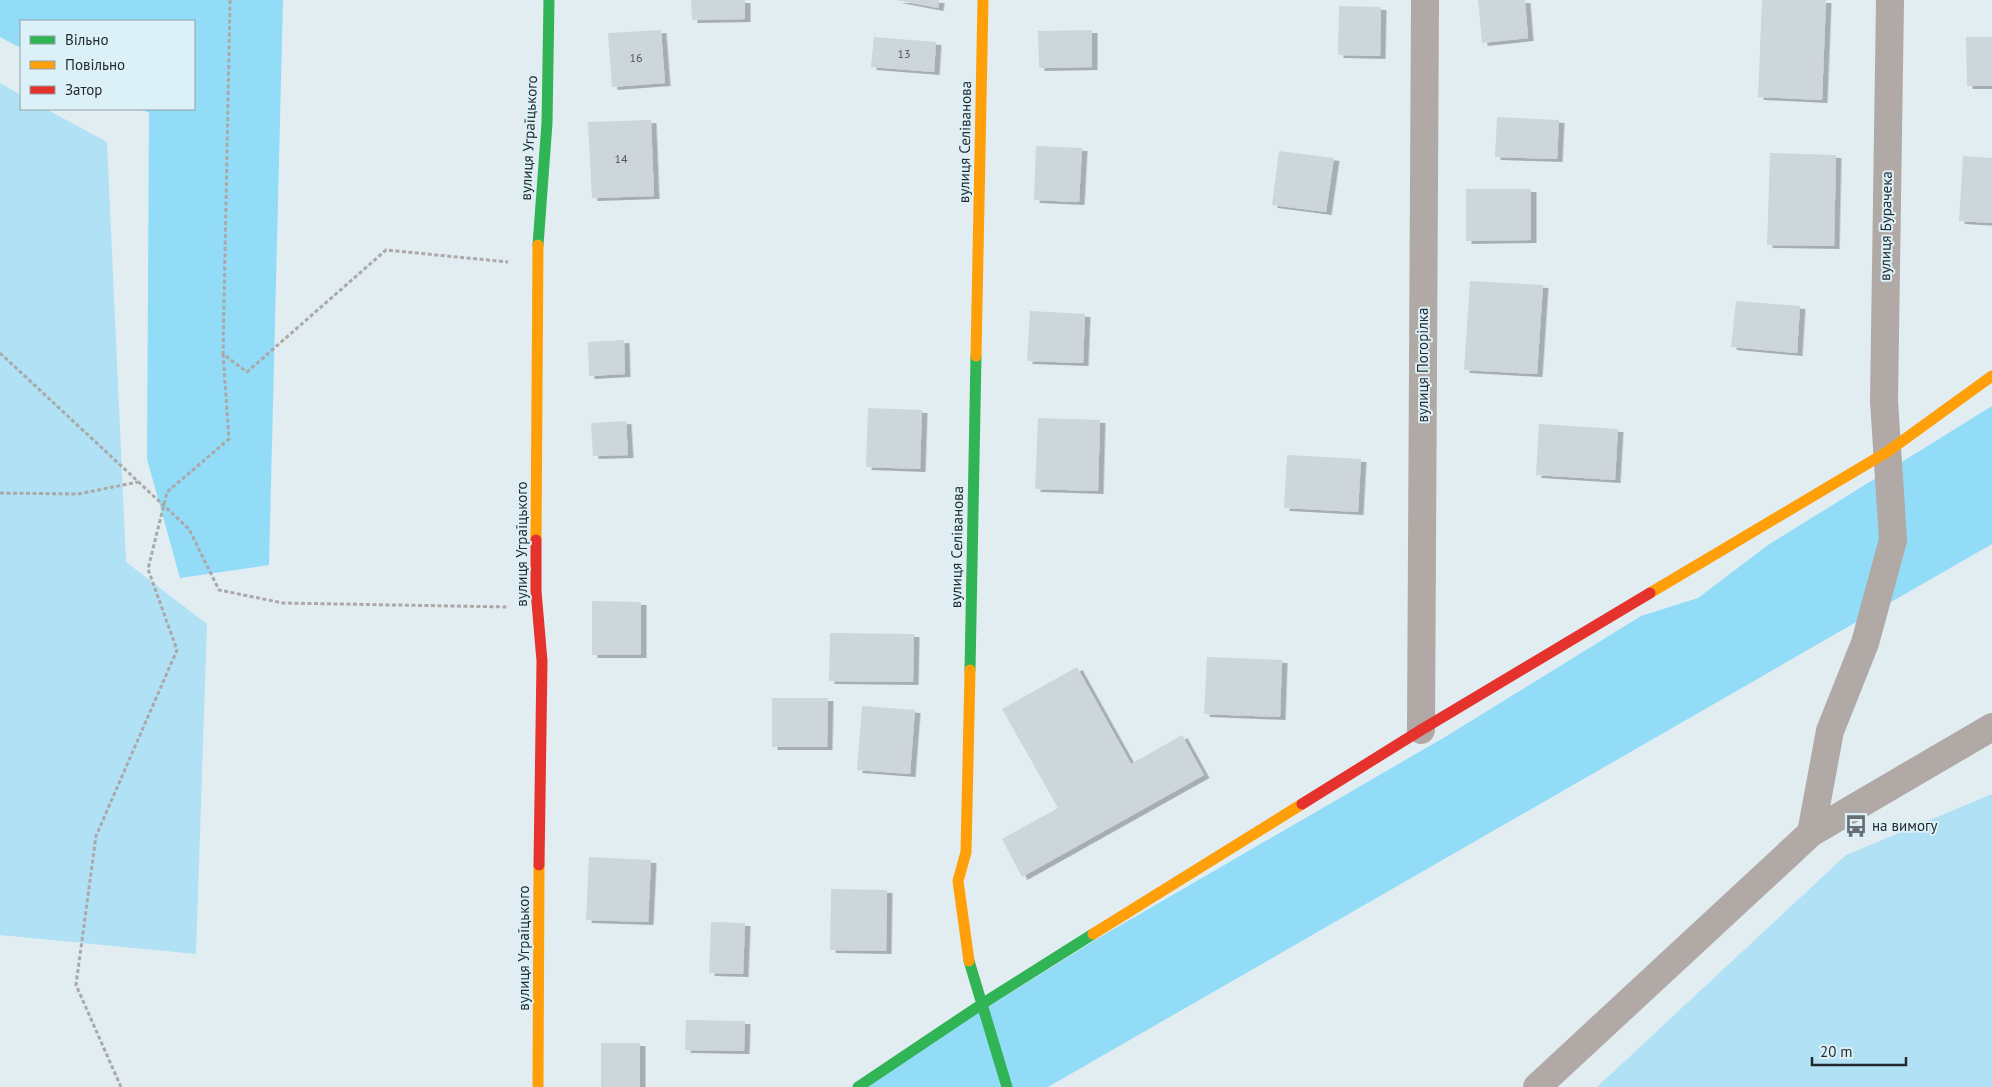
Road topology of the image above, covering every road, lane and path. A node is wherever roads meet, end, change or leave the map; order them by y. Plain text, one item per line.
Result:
1 (230, 0) edge
2 (549, 0) edge
3 (983, 0) edge
4 (1426, 0) edge
5 (1890, 0) edge
6 (537, 266) junction
7 (0, 353) edge
8 (223, 354) junction
9 (1992, 376) edge
10 (1887, 452) junction
11 (139, 482) junction
12 (0, 493) edge
13 (164, 505) junction
14 (537, 606) junction
15 (1992, 727) edge
16 (1421, 730) junction
17 (1811, 833) junction
18 (982, 1004) junction
19 (121, 1087) edge
20 (538, 1087) edge
21 (858, 1087) edge
22 (1007, 1087) edge
23 (1538, 1087) edge

1 - 8 path
2 - 6 street, вулиця Уграїцького
3 - 18 street, вулиця Селіванова
4 - 16 street, вулиця Погорілка
5 - 10 street, вулиця Бурачека
6 - 8 path
6 - 14 street, вулиця Уграїцького
7 - 11 path
8 - 13 path
9 - 10 street
10 - 16 street
10 - 17 street, вулиця Бурачека
11 - 12 path
11 - 13 path
13 - 14 path
13 - 19 path
14 - 20 street, вулиця Уграїцького
15 - 17 street
16 - 18 street
17 - 23 street
18 - 21 street
18 - 22 street, вулиця Селіванова

